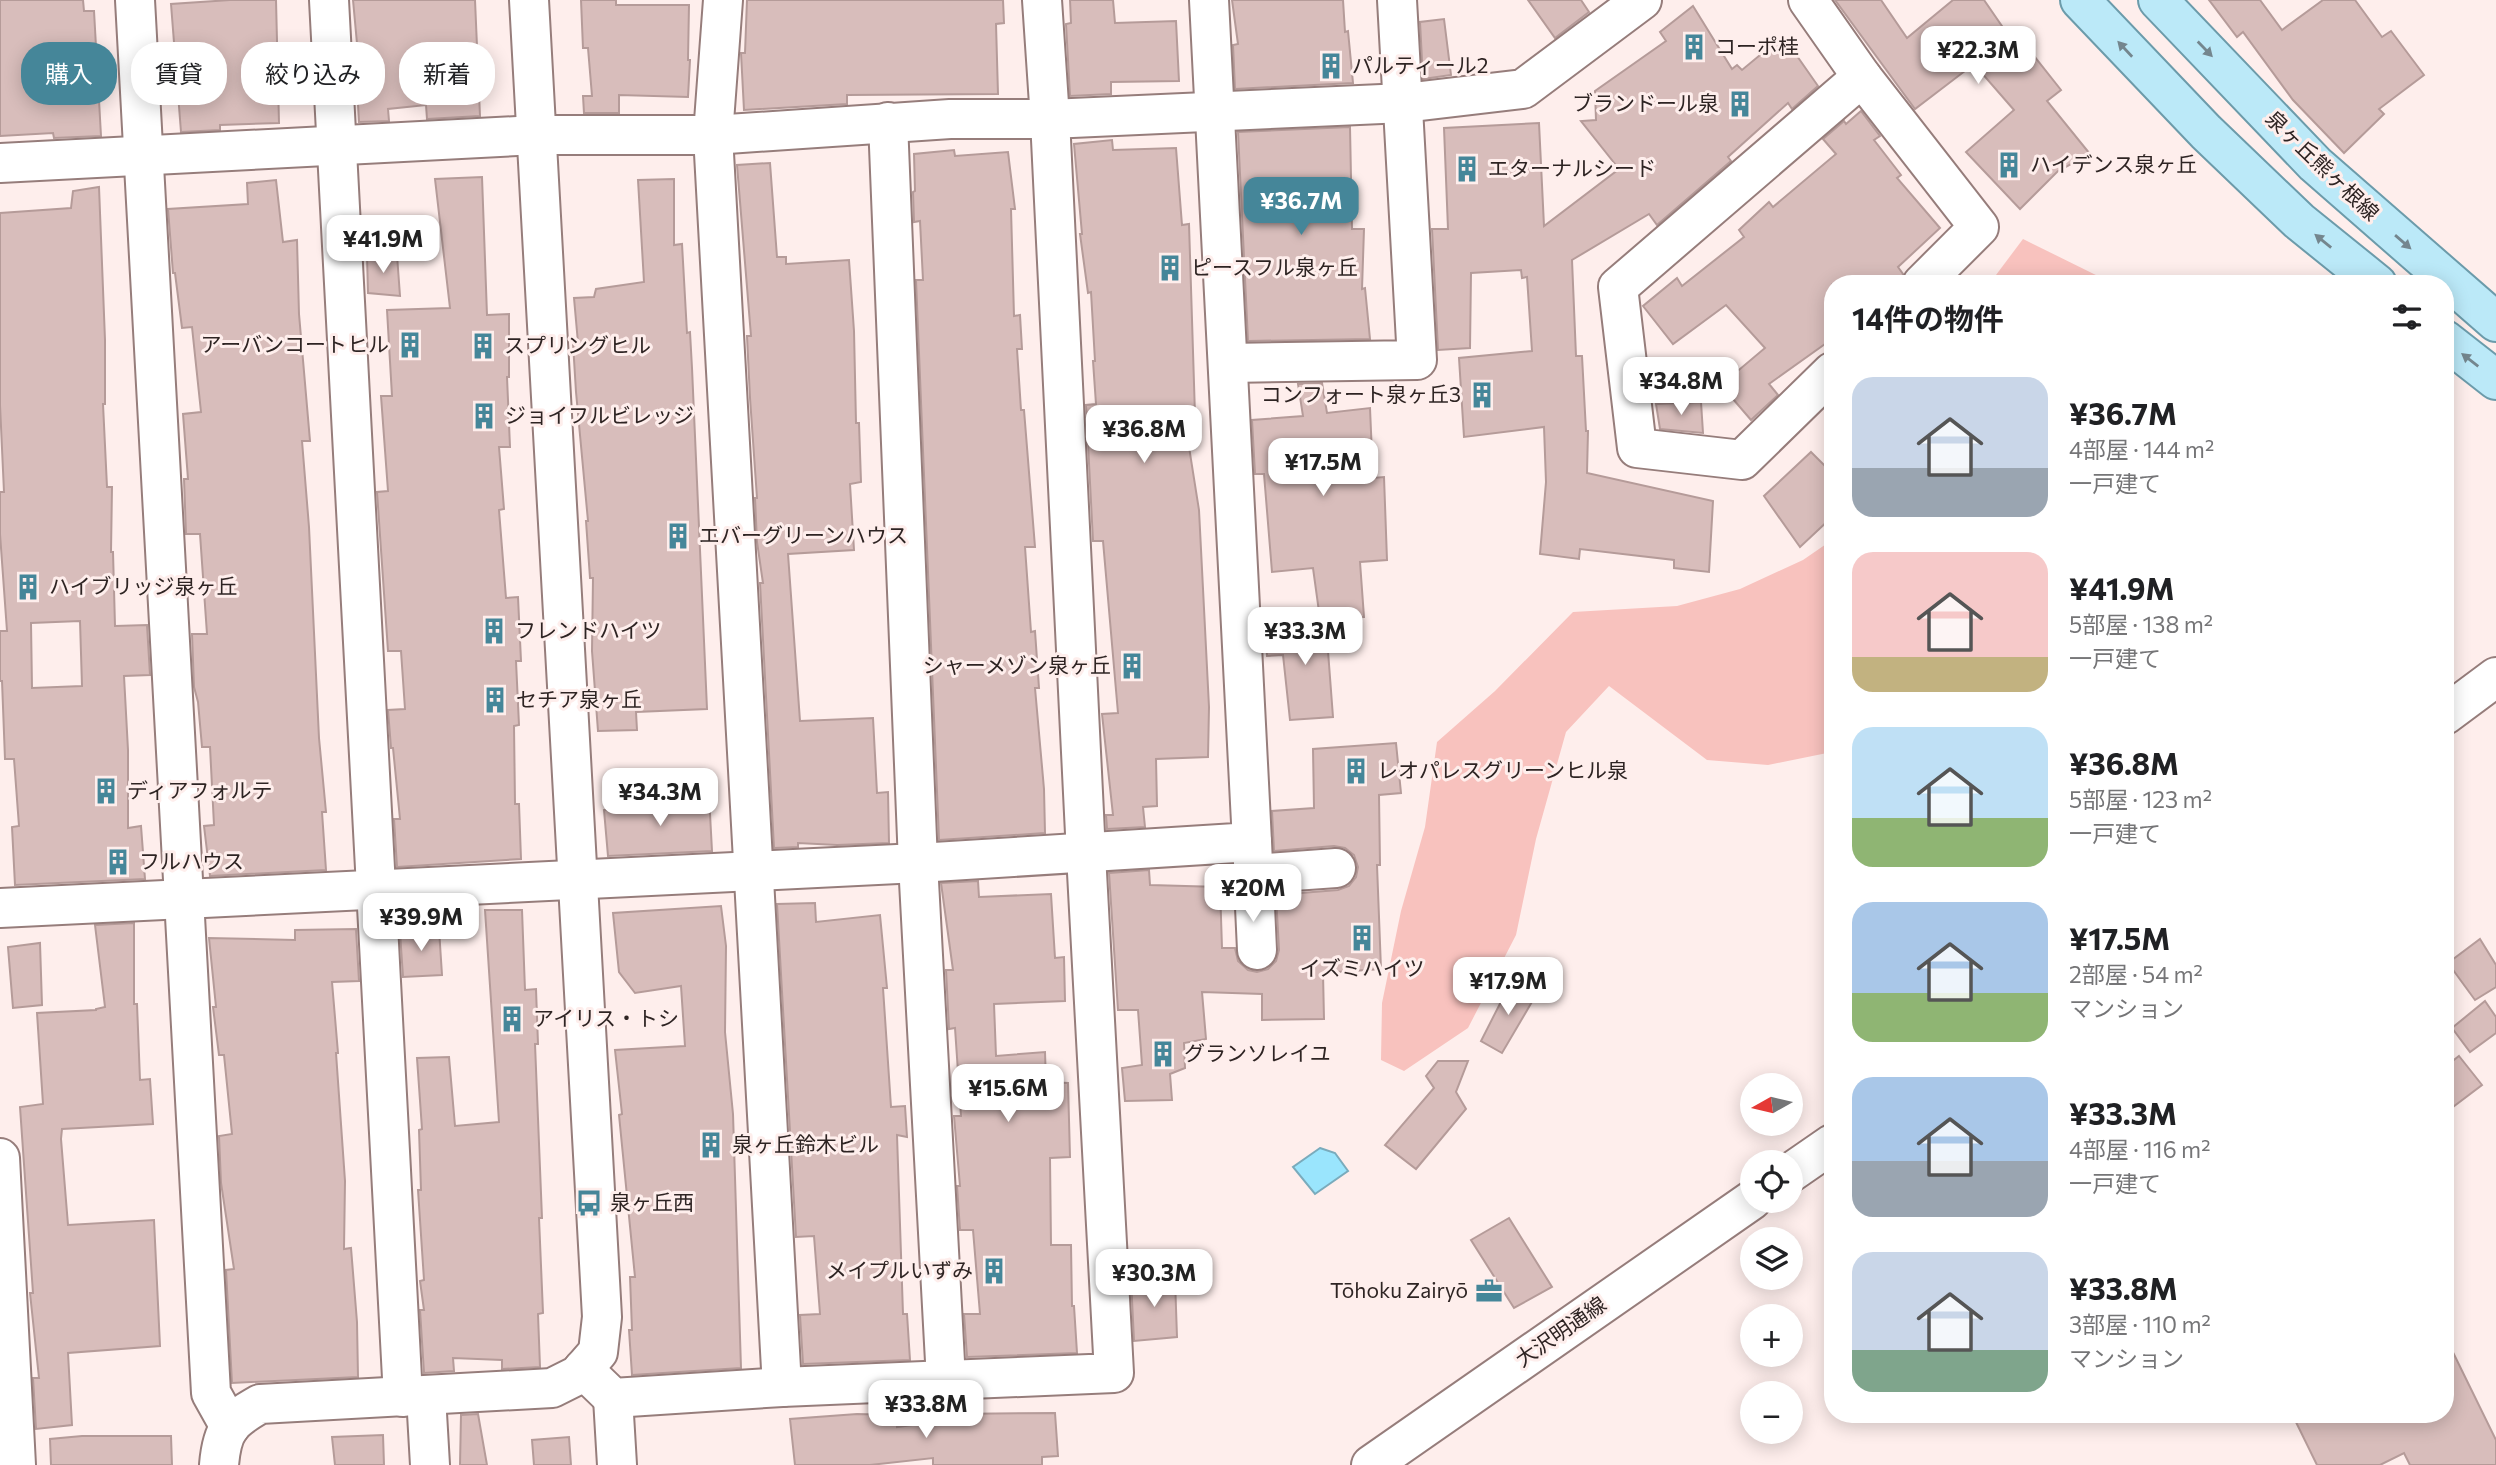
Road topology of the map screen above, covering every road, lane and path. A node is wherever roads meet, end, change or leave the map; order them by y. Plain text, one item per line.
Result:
1 (135, 0) edge
2 (329, 0) edge
3 (529, 0) edge
4 (723, 0) edge
5 (1042, 0) edge
6 (1209, 0) edge
7 (1397, 0) edge
8 (1642, 0) edge
9 (1808, 0) edge
10 (2080, 0) edge
11 (2158, 0) edge
12 (1862, 77) junction
13 (1404, 103) junction
14 (1216, 111) junction
15 (1050, 119) junction
16 (888, 122) junction
17 (536, 135) junction
18 (713, 135) junction
19 (335, 146) junction
20 (144, 156) junction
21 (0, 163) edge
22 (1931, 275) edge
23 (2365, 275) edge
24 (2442, 275) edge
25 (2454, 285) edge
26 (2496, 322) edge
27 (2454, 347) edge
28 (1229, 363) junction
29 (1824, 380) edge
30 (2496, 380) edge
31 (2496, 677) edge
32 (2454, 708) edge
33 (1086, 854) junction
34 (1253, 858) junction
35 (918, 863) junction
36 (1336, 868) dead end
37 (752, 871) junction
38 (576, 880) junction
39 (375, 890) junction
40 (183, 898) junction
41 (0, 908) edge
42 (1257, 950) dead end
43 (1824, 1150) edge
44 (0, 1158) edge
45 (1803, 1164) edge
46 (1740, 1208) edge
47 (583, 1369) junction
48 (946, 1380) junction
49 (782, 1387) junction
50 (415, 1397) junction
51 (613, 1398) junction
52 (230, 1427) junction
53 (16, 1465) edge
54 (219, 1465) edge
55 (430, 1465) edge
56 (617, 1465) edge
57 (1371, 1465) edge

1 - 20 street
2 - 19 street
3 - 17 street
4 - 18 street
5 - 15 street
6 - 14 street
7 - 13 street
8 - 13 street
9 - 12 street
23 -> 10 main road
11 -> 24 main road, 泉ヶ丘熊ヶ根線
12 - 22 street
12 - 29 street
13 - 14 street
13 - 28 street
14 - 15 street
14 - 28 street
15 - 16 street
15 - 33 street
16 - 18 street
16 - 35 street
17 - 18 street
17 - 19 street
17 - 38 street
18 - 37 street
19 - 20 street
19 - 39 street
20 - 21 street
20 - 40 street
25 -> 26 main road, 泉ヶ丘熊ヶ根線
30 -> 27 main road
28 - 34 street
31 - 32 street
33 - 34 street
33 - 35 street
33 - 48 street
34 - 36 street
34 - 42 street
35 - 37 street
35 - 48 street
37 - 38 street
37 - 49 street
38 - 39 street
38 - 47 street
39 - 40 street
39 - 50 street
40 - 41 street
40 - 52 street
43 - 45 street
44 - 53 street
46 - 57 street, 大沢明通線
47 - 50 street
47 - 51 street
48 - 49 street
49 - 51 street
50 - 52 street
50 - 55 street
51 - 56 street
52 - 54 street

